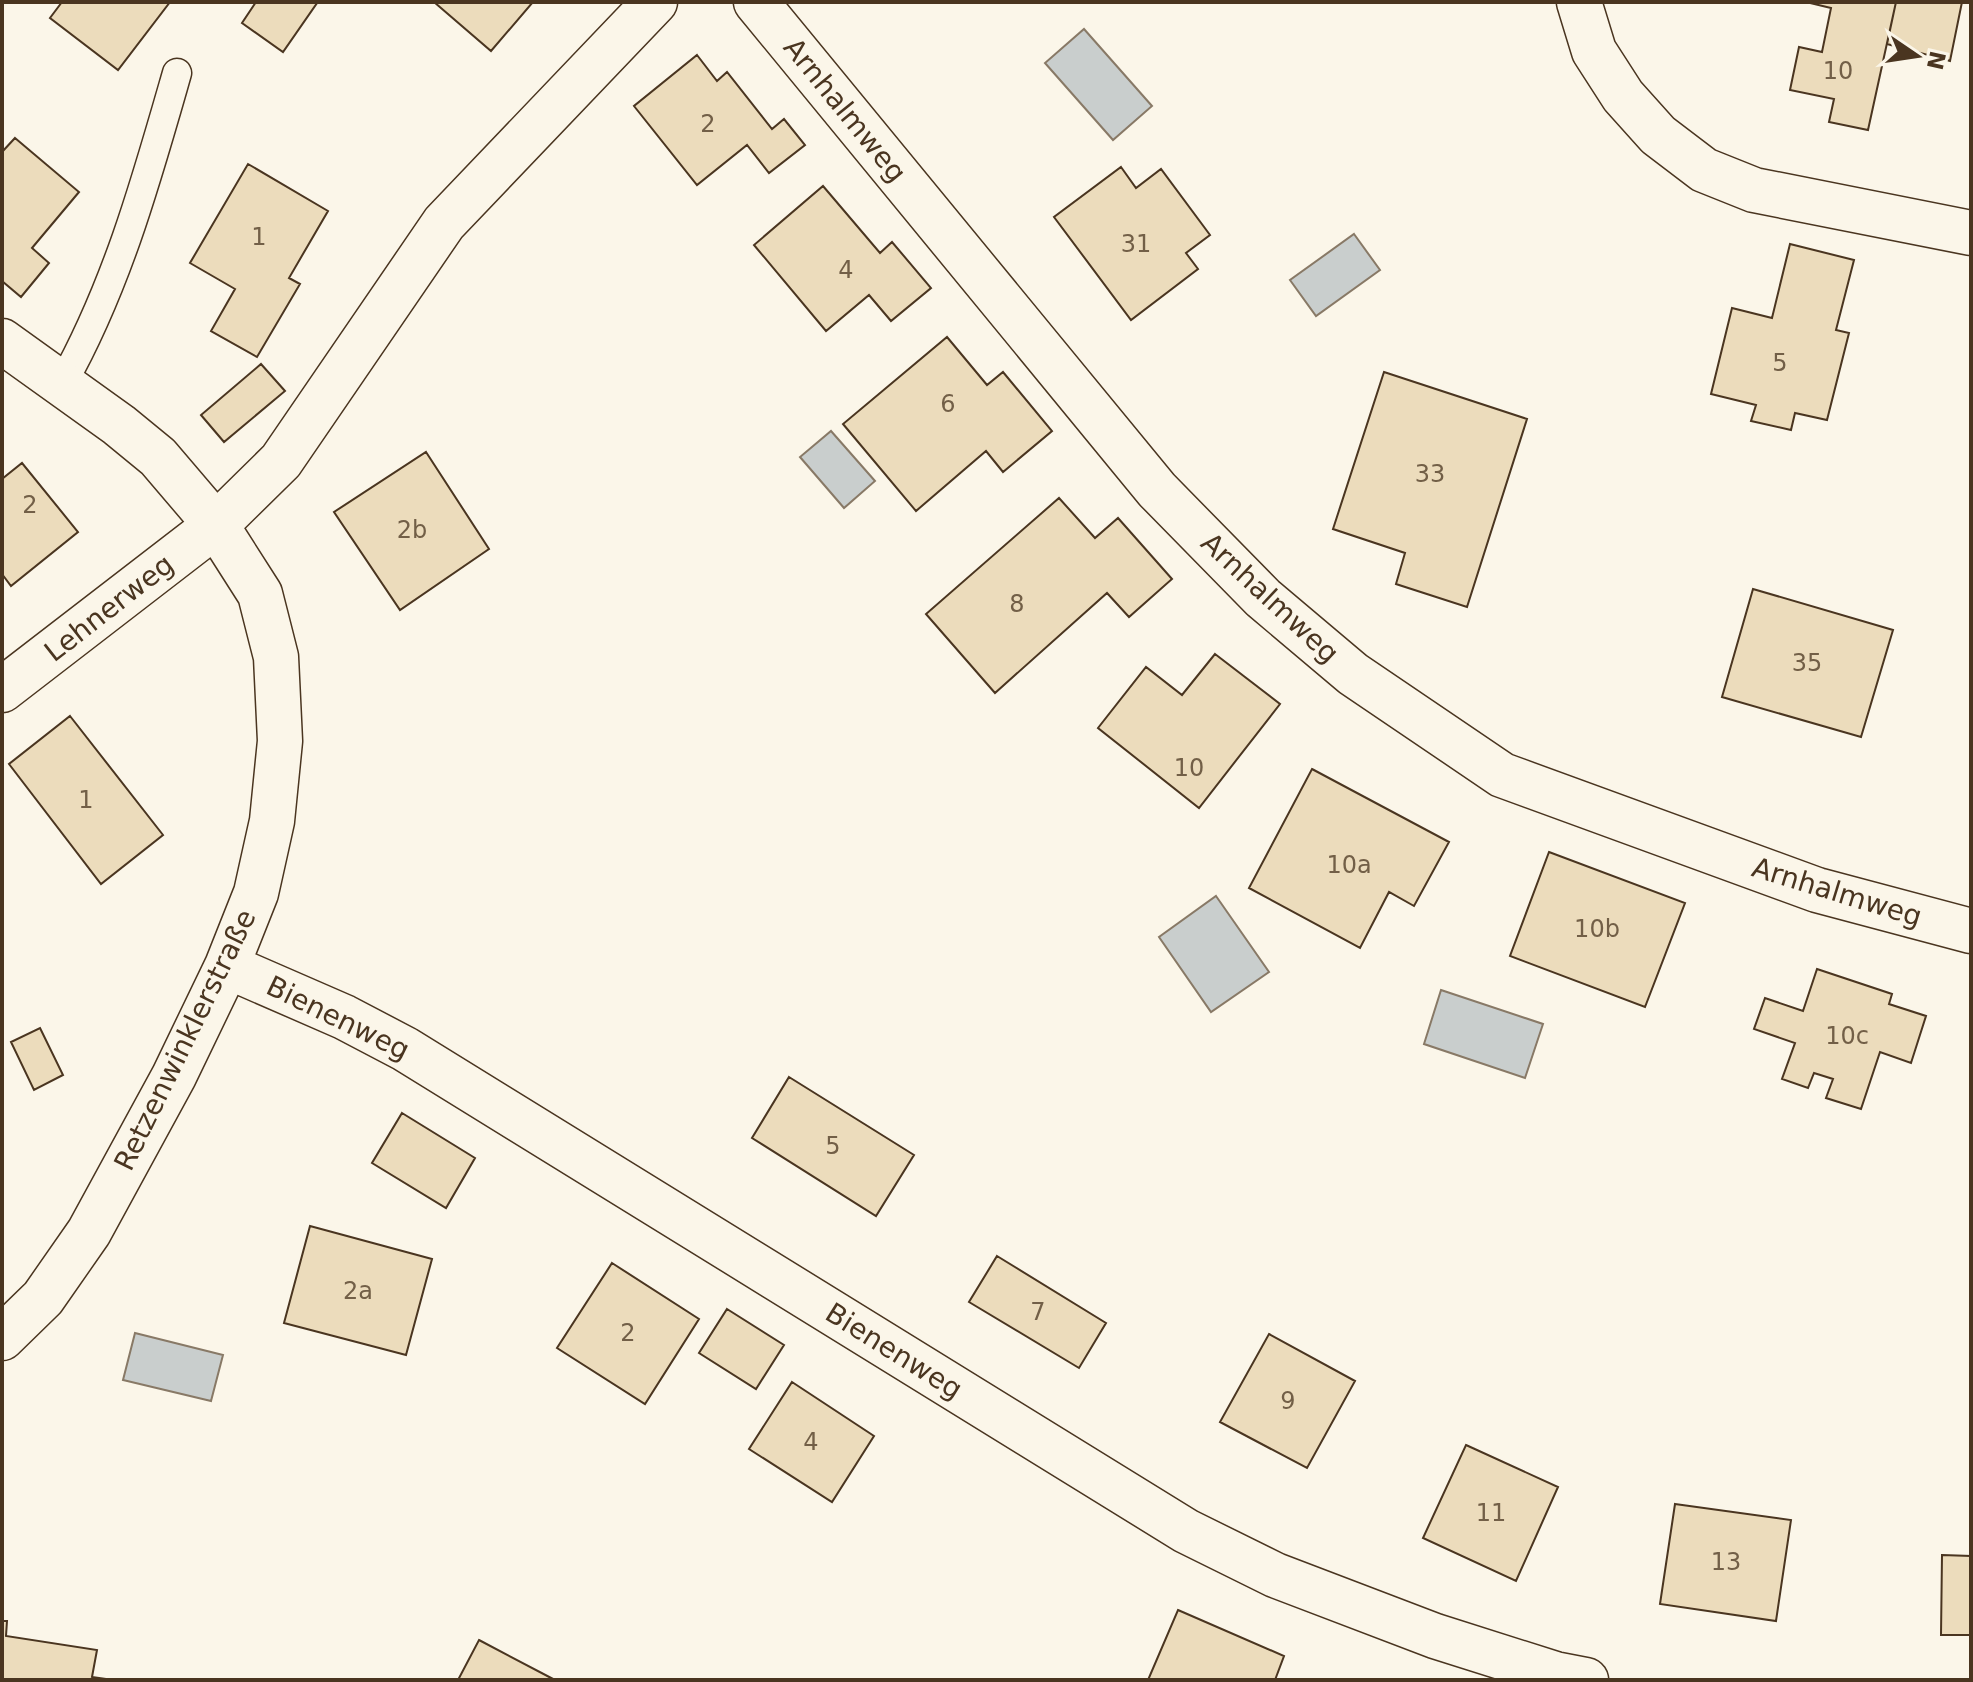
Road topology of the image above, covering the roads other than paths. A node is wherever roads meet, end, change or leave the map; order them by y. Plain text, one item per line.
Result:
1 (655, 2) edge
2 (756, 2) edge
3 (1579, 2) edge
4 (177, 73) dead end
5 (1971, 233) edge
6 (2, 341) edge
7 (62, 384) junction
8 (216, 525) junction
9 (2, 690) edge
10 (1971, 931) edge
11 (227, 966) junction
12 (2, 1338) edge
13 (1586, 1680) edge

1 - 8 street
2 - 10 street, Arnhalmweg
3 - 5 street
4 - 7 lane
6 - 7 street, Retzenwinklerstraße
7 - 8 street, Retzenwinklerstraße
8 - 9 street, Lehnerweg
8 - 11 street, Retzenwinklerstraße
11 - 12 street, Retzenwinklerstraße
11 - 13 street, Bienenweg

